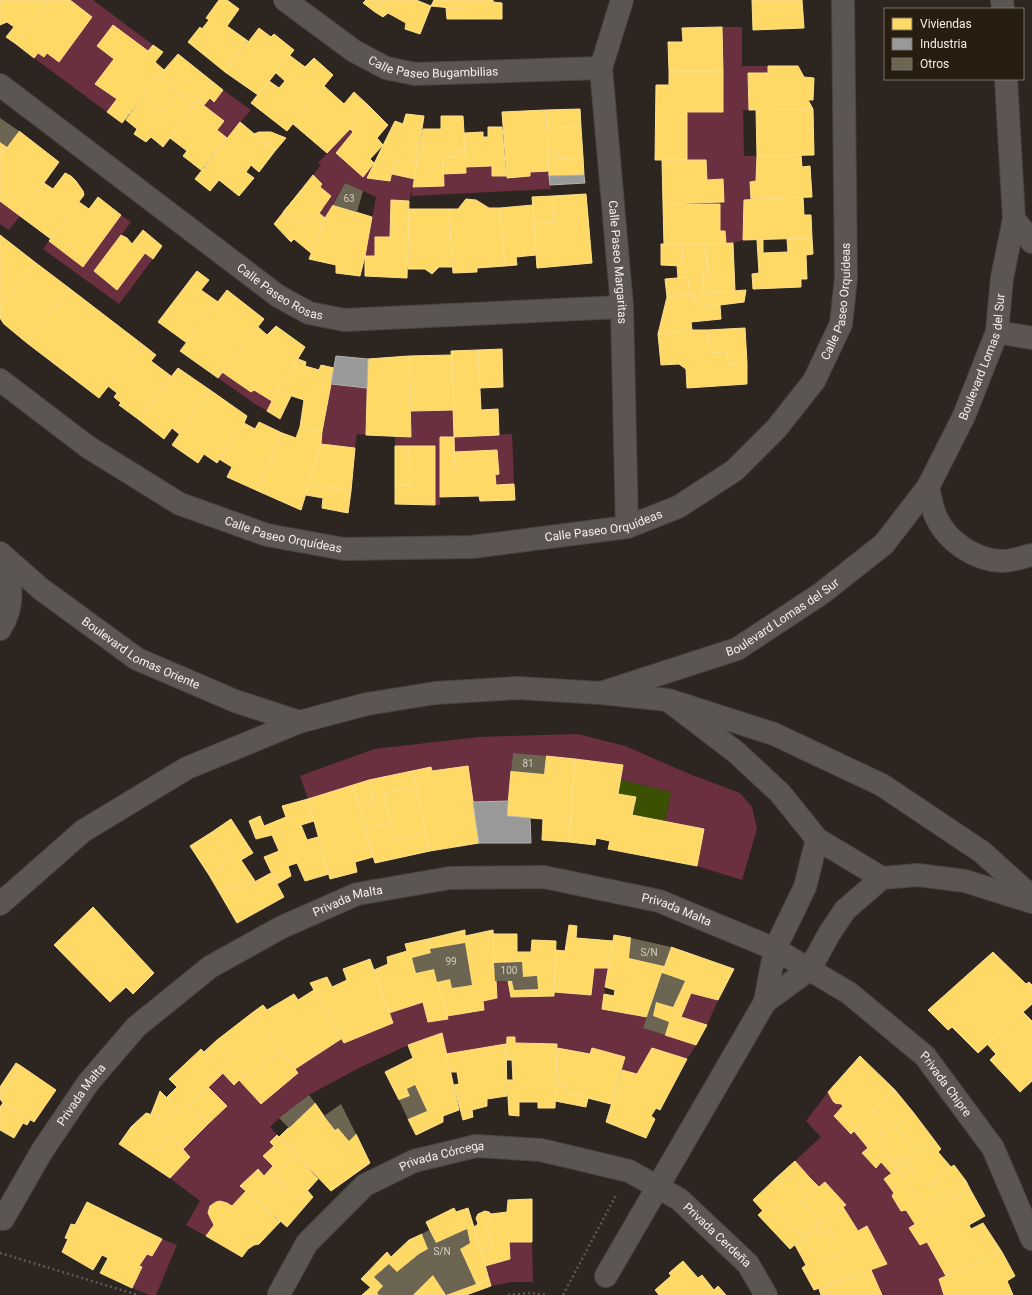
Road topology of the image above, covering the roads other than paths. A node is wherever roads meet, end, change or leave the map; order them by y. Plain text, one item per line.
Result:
1 (285, 0) edge
2 (622, 0) edge
3 (843, 0) edge
4 (601, 68) junction
5 (1006, 80) edge
6 (0, 85) edge
7 (1014, 219) junction
8 (1032, 242) edge
9 (622, 307) junction
10 (997, 332) junction
11 (1032, 338) edge
12 (0, 380) edge
13 (928, 487) junction
14 (627, 527) junction
15 (0, 553) edge
16 (1032, 555) edge
17 (0, 558) edge
18 (0, 628) edge
19 (601, 693) junction
20 (668, 700) junction
21 (299, 722) junction
22 (817, 838) junction
23 (882, 878) junction
24 (1032, 897) edge
25 (1032, 902) edge
26 (0, 904) edge
27 (775, 948) junction
28 (810, 969) junction
29 (766, 1002) junction
30 (658, 1186) junction
31 (3, 1219) dead end
32 (1032, 1240) edge
33 (606, 1276) dead end
34 (279, 1294) dead end
35 (766, 1295) edge

1 - 4 street, Calle Paseo Bugambilias
2 - 4 street, Calle Paseo Margaritas
3 - 14 street, Calle Paseo Orquídeas
4 - 9 street, Calle Paseo Margaritas
5 - 7 street, Boulevard Lomas del Sur
6 - 9 street, Calle Paseo Rosas
7 - 8 street
7 - 10 street, Boulevard Lomas del Sur
9 - 14 street, Calle Paseo Margaritas
10 - 11 street
10 - 13 street, Boulevard Lomas del Sur
12 - 14 street, Calle Paseo Orquídeas
13 - 16 street
13 - 19 street, Boulevard Lomas del Sur
15 - 21 street, Boulevard Lomas Oriente
17 - 18 street
19 - 20 street
19 - 21 street
20 - 22 street
20 - 24 street
21 - 26 street
22 - 23 street
22 - 27 street
23 - 25 street
23 - 28 street
27 - 28 street, Privada Malta
27 - 29 street
27 - 31 street, Privada Malta
28 - 29 street
28 - 32 street, Privada Chipre
29 - 30 street
30 - 33 street
30 - 34 street, Privada Córcega
30 - 35 street, Privada Cerdeña

